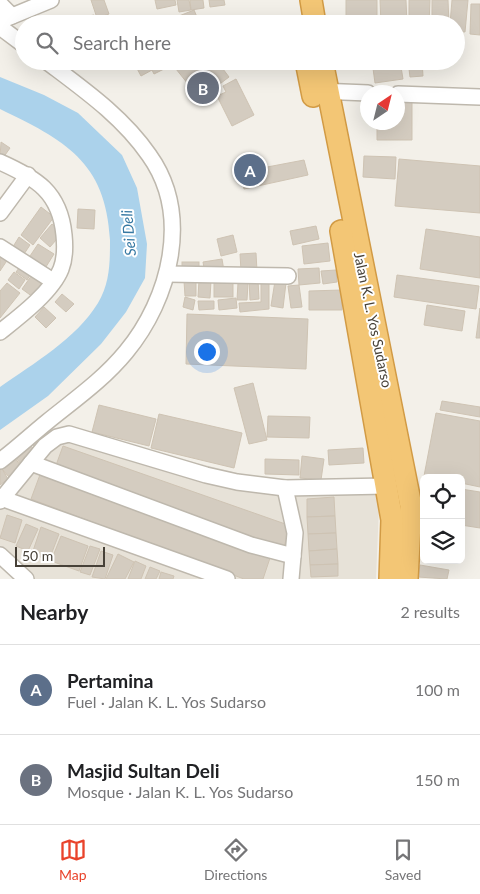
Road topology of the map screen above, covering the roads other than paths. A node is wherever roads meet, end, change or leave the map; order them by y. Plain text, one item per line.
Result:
1 (51, 0) edge
2 (297, 0) edge
3 (311, 0) edge
4 (0, 4) edge
5 (30, 4) edge
6 (299, 15) edge
7 (314, 15) edge
8 (6, 18) edge
9 (0, 27) edge
10 (15, 38) edge
11 (58, 70) edge
12 (310, 70) edge
13 (321, 70) edge
14 (319, 91) junction
15 (360, 93) edge
16 (405, 94) edge
17 (480, 97) edge
18 (0, 162) edge
19 (28, 175) junction
20 (0, 213) edge
21 (0, 247) edge
22 (167, 274) junction
23 (288, 276) dead end
24 (52, 282) junction
25 (0, 332) edge
26 (0, 461) edge
27 (31, 464) junction
28 (386, 486) junction
29 (285, 488) junction
30 (1, 499) edge
31 (0, 555) edge
32 (294, 556) junction
33 (26, 579) edge
34 (227, 579) edge
35 (291, 579) edge
36 (390, 579) edge
37 (407, 579) edge

1 - 5 street
2 - 6 highway
3 - 7 highway
4 - 8 street
5 - 8 street
9 - 10 street
11 - 22 street
12 - 14 highway, Jalan K. L. Yos Sudarso
13 - 14 highway, Jalan K. L. Yos Sudarso
14 - 15 street
14 - 28 highway, Jalan K. L. Yos Sudarso
14 - 37 highway, Jalan K. L. Yos Sudarso
16 - 17 street
18 - 19 street
19 - 20 street
19 - 24 street
21 - 24 street
22 - 23 street
22 - 26 street
24 - 25 street
27 - 29 street
27 - 30 street
27 - 32 street
28 - 29 street
28 - 36 highway, Jalan K. L. Yos Sudarso
29 - 32 street
30 - 34 street
31 - 33 street
32 - 35 street

